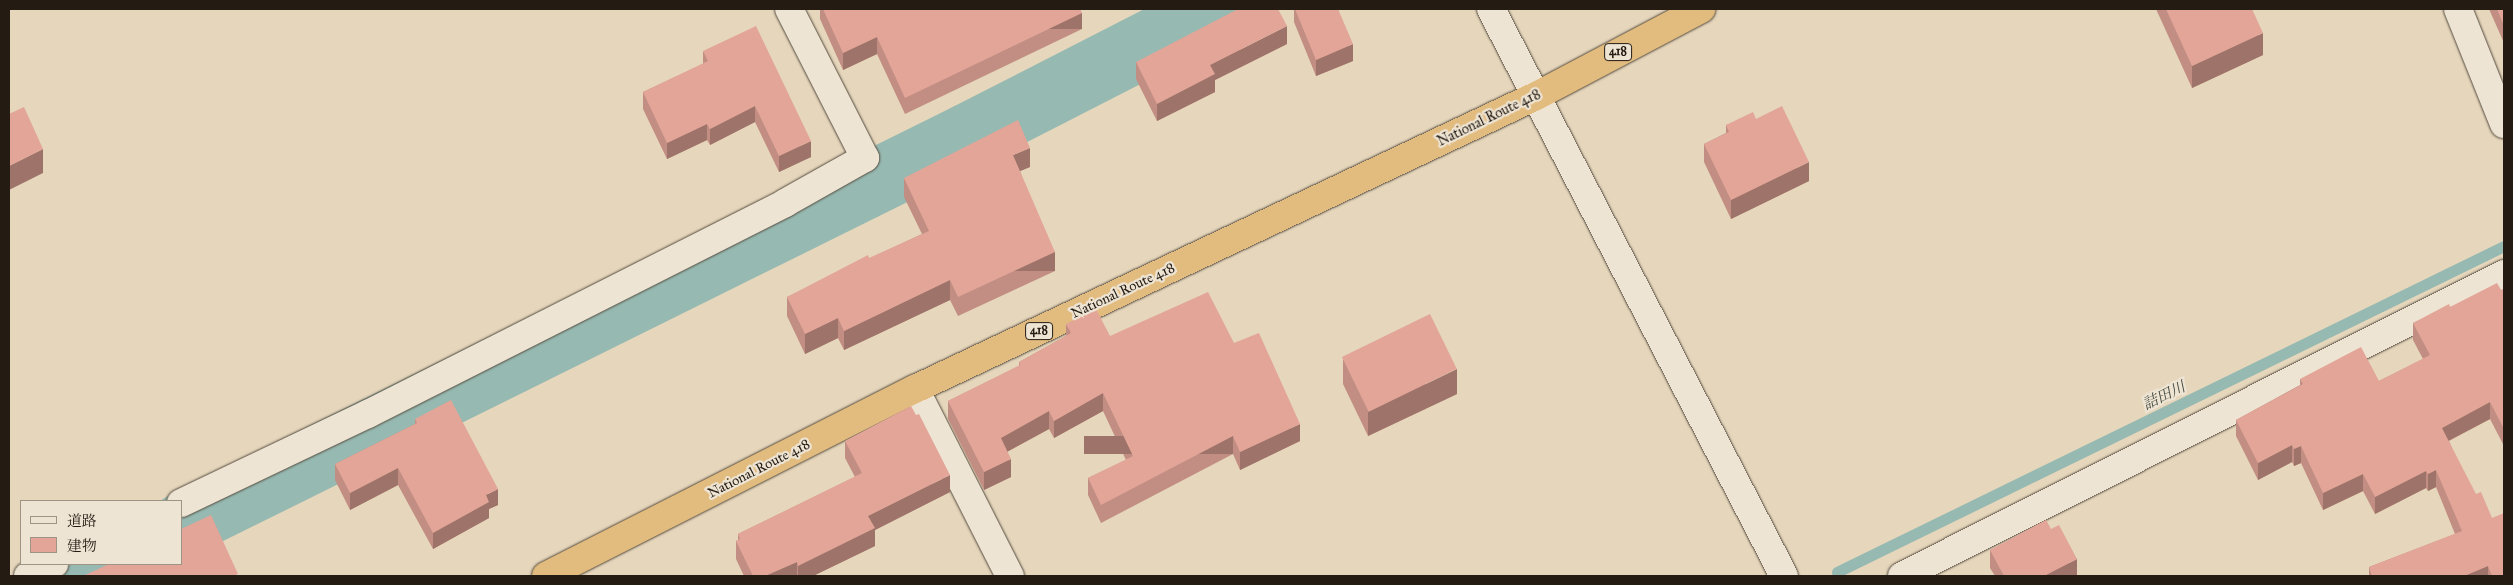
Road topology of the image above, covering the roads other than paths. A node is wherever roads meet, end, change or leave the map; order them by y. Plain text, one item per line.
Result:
1 (789, 9) edge
2 (1491, 9) edge
3 (1700, 9) edge
4 (2458, 9) edge
5 (1536, 96) junction
6 (2503, 119) edge
7 (2504, 274) edge
8 (915, 389) junction
9 (182, 503) edge
10 (52, 565) edge
11 (28, 576) edge
12 (546, 576) edge
13 (1010, 576) edge
14 (1784, 576) edge
15 (1902, 576) edge

1 - 9 street
2 - 5 street
3 - 5 highway, National Route 418 / 418
4 - 6 street
5 - 8 highway, National Route 418 / 418
5 - 14 street
7 - 15 street
8 - 12 highway, National Route 418 / 418
8 - 13 street
10 - 11 street

